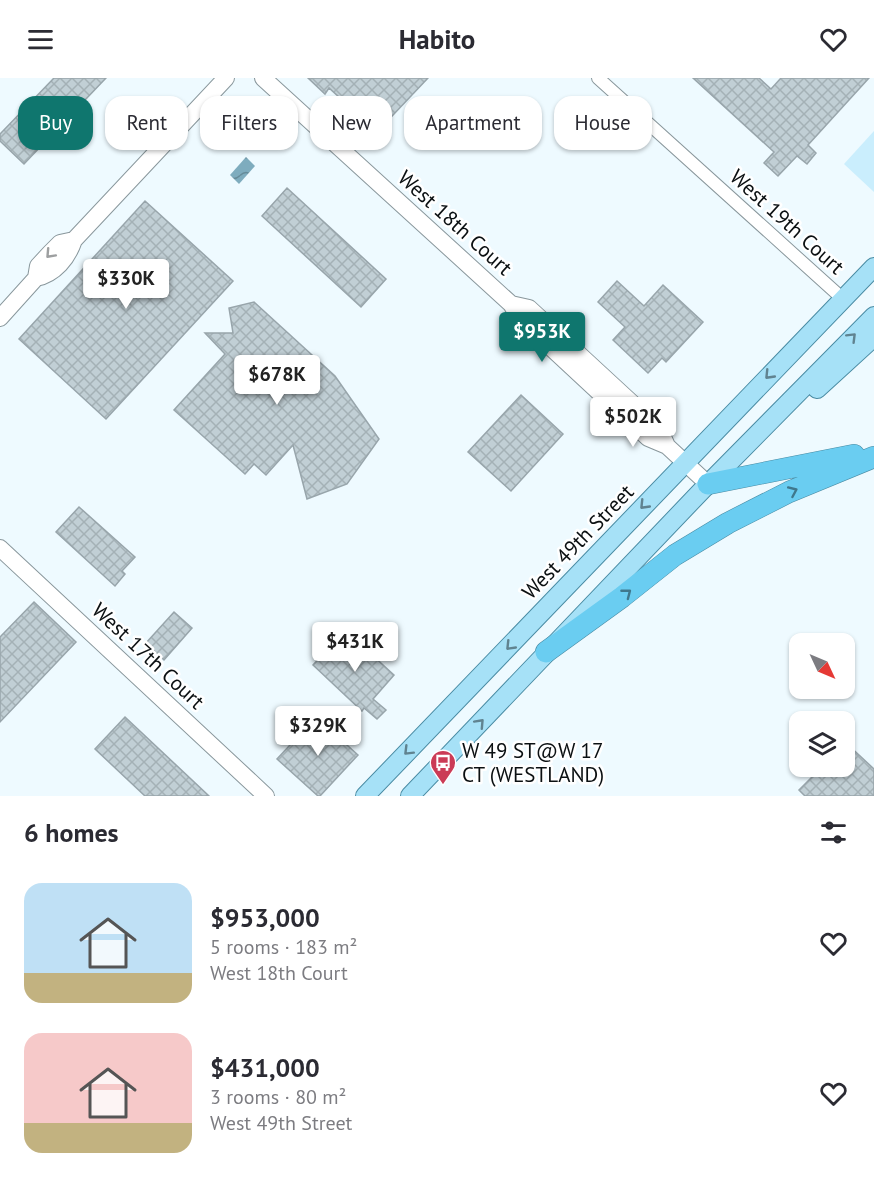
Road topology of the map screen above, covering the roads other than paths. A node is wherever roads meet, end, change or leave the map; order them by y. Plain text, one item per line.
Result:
1 (226, 78) edge
2 (262, 78) edge
3 (598, 78) edge
4 (874, 267) edge
5 (843, 299) junction
6 (874, 316) edge
7 (0, 318) edge
8 (874, 337) edge
9 (758, 433) junction
10 (874, 455) edge
11 (685, 463) junction
12 (708, 484) junction
13 (0, 549) edge
14 (546, 652) junction
15 (266, 796) edge
16 (365, 796) edge
17 (410, 796) edge

1 - 7 street
2 - 11 street, West 18th Court
3 - 5 street, West 19th Court
4 - 5 main road, West 49th Street
5 -> 11 main road, West 49th Street
9 -> 6 main road
8 - 9 main road
9 - 12 main road
10 - 12 highway
14 -> 10 highway
11 - 12 street, West 18th Court
11 -> 16 main road, West 49th Street
12 - 14 main road
13 - 15 street, West 17th Court
17 -> 14 main road

